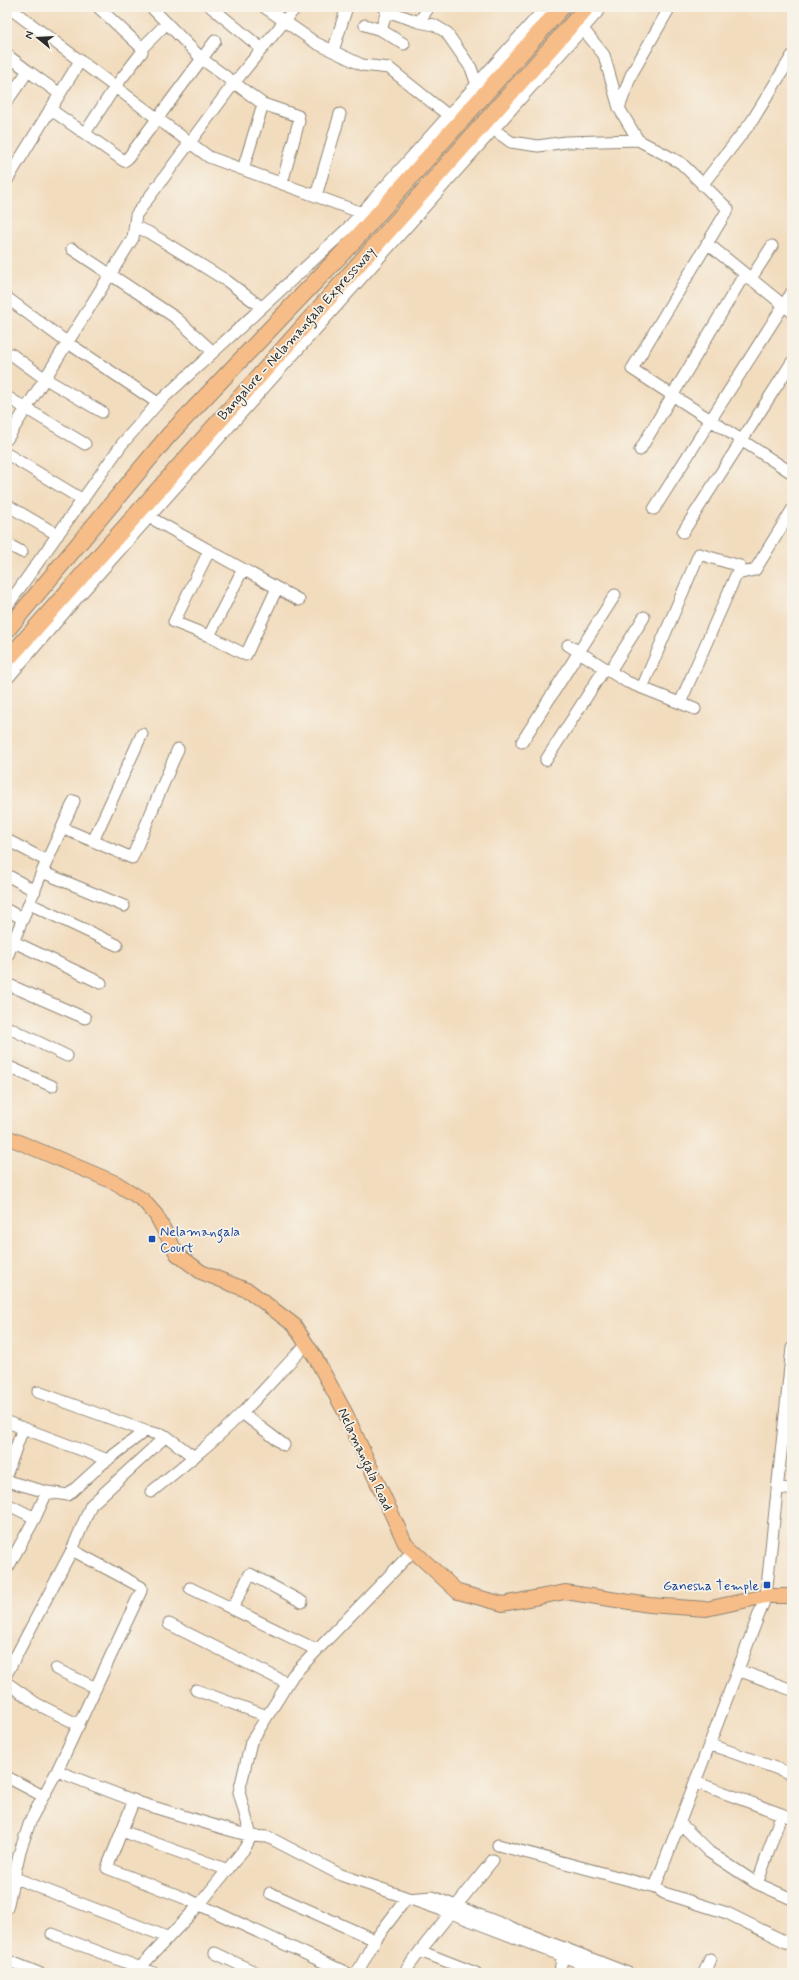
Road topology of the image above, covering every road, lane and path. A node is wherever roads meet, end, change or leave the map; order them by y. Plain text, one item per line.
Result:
1 (8, 7) edge
2 (98, 7) edge
3 (151, 7) edge
4 (211, 7) edge
5 (264, 7) edge
6 (296, 7) edge
7 (347, 7) edge
8 (429, 7) edge
9 (546, 7) edge
10 (562, 7) edge
11 (587, 7) edge
12 (602, 7) edge
13 (670, 7) edge
14 (386, 9) edge
15 (283, 22) junction
16 (420, 22) junction
17 (167, 23) junction
18 (365, 25) dead end
19 (583, 29) junction
20 (381, 30) junction
21 (215, 41) dead end
22 (404, 44) dead end
23 (142, 48) junction
24 (262, 49) junction
25 (333, 51) junction
26 (7, 55) edge
27 (792, 56) edge
28 (202, 59) junction
29 (80, 61) junction
30 (28, 70) junction
31 (234, 83) junction
32 (477, 85) junction
33 (115, 87) junction
34 (60, 94) junction
35 (7, 101) edge
36 (263, 104) junction
37 (619, 108) junction
38 (50, 109) junction
39 (340, 114) dead end
40 (449, 116) junction
41 (158, 119) junction
42 (493, 129) junction
43 (85, 133) junction
44 (638, 140) junction
45 (190, 142) junction
46 (243, 169) junction
47 (7, 180) edge
48 (282, 183) junction
49 (702, 185) junction
50 (316, 196) junction
51 (362, 213) junction
52 (135, 227) junction
53 (707, 243) junction
54 (772, 246) dead end
55 (72, 249) dead end
56 (111, 273) junction
57 (747, 277) junction
58 (792, 292) edge
59 (7, 298) edge
60 (261, 307) junction
61 (788, 309) edge
62 (68, 343) junction
63 (212, 351) junction
64 (11, 354) dead end
65 (792, 362) edge
66 (44, 378) junction
67 (671, 396) junction
68 (7, 397) edge
69 (158, 403) junction
70 (25, 408) junction
71 (102, 412) dead end
72 (709, 421) junction
73 (7, 439) edge
74 (742, 441) junction
75 (85, 444) dead end
76 (640, 450) dead end
77 (7, 454) edge
78 (792, 473) edge
79 (83, 500) junction
80 (7, 505) edge
81 (654, 509) dead end
82 (792, 510) edge
83 (149, 517) junction
84 (683, 532) dead end
85 (58, 534) junction
86 (7, 544) edge
87 (210, 550) junction
88 (22, 552) dead end
89 (243, 569) junction
90 (737, 574) junction
91 (277, 588) junction
92 (11, 593) edge
93 (615, 595) dead end
94 (299, 600) dead end
95 (7, 606) edge
96 (644, 617) dead end
97 (7, 630) edge
98 (209, 636) junction
99 (568, 645) dead end
100 (579, 652) junction
101 (7, 660) edge
102 (607, 670) junction
103 (7, 679) edge
104 (642, 688) junction
105 (680, 703) junction
106 (695, 709) dead end
107 (142, 734) dead end
108 (522, 742) dead end
109 (178, 749) dead end
110 (546, 760) dead end
111 (74, 801) dead end
112 (62, 828) junction
113 (7, 840) edge
114 (93, 841) junction
115 (47, 861) junction
116 (42, 872) junction
117 (7, 875) edge
118 (35, 891) junction
119 (30, 904) junction
120 (124, 906) dead end
121 (7, 910) edge
122 (23, 919) junction
123 (14, 942) junction
124 (117, 945) dead end
125 (7, 957) edge
126 (101, 983) dead end
127 (7, 984) edge
128 (85, 1018) dead end
129 (7, 1027) edge
130 (67, 1056) dead end
131 (7, 1066) edge
132 (52, 1086) dead end
133 (7, 1137) edge
134 (307, 1344) junction
135 (792, 1348) edge
136 (38, 1392) dead end
137 (242, 1413) junction
138 (7, 1422) edge
139 (23, 1428) junction
140 (145, 1431) junction
141 (166, 1436) junction
142 (284, 1445) dead end
143 (194, 1458) junction
144 (108, 1460) junction
145 (7, 1473) edge
146 (7, 1481) edge
147 (777, 1487) junction
148 (792, 1490) edge
149 (47, 1492) junction
150 (151, 1492) dead end
151 (7, 1504) edge
152 (35, 1518) junction
153 (72, 1550) junction
154 (413, 1551) junction
155 (7, 1569) edge
156 (190, 1588) dead end
157 (766, 1596) junction
158 (792, 1596) edge
159 (302, 1602) dead end
160 (232, 1609) junction
161 (169, 1624) dead end
162 (317, 1650) junction
163 (56, 1669) dead end
164 (738, 1670) junction
165 (7, 1673) edge
166 (7, 1683) edge
167 (287, 1683) junction
168 (96, 1688) junction
169 (196, 1690) dead end
170 (792, 1690) edge
171 (267, 1716) junction
172 (79, 1725) junction
173 (710, 1744) junction
174 (57, 1771) junction
175 (792, 1774) edge
176 (7, 1777) edge
177 (695, 1782) junction
178 (43, 1796) junction
179 (134, 1800) junction
180 (781, 1814) junction
181 (792, 1818) edge
182 (680, 1823) junction
183 (122, 1831) junction
184 (251, 1836) junction
185 (498, 1845) dead end
186 (493, 1860) dead end
187 (228, 1870) junction
188 (13, 1872) edge
189 (756, 1883) junction
190 (655, 1887) junction
191 (270, 1893) dead end
192 (792, 1898) edge
193 (406, 1899) junction
194 (199, 1904) junction
195 (7, 1908) edge
196 (453, 1910) junction
197 (52, 1934) dead end
198 (167, 1937) junction
199 (375, 1940) junction
200 (792, 1945) edge
201 (420, 1951) junction
202 (216, 1953) dead end
203 (562, 1956) junction
204 (710, 1959) dead end
205 (7, 1964) edge
206 (7, 1970) edge
207 (138, 1970) edge
208 (12, 1973) edge
209 (39, 1973) edge
210 (154, 1973) edge
211 (257, 1973) edge
212 (347, 1973) edge
213 (357, 1973) edge
214 (404, 1973) edge
215 (476, 1973) edge
216 (560, 1973) edge
217 (606, 1973) edge
218 (628, 1973) edge
219 (704, 1973) edge

1 - 29 street
2 - 23 street
3 - 17 street
4 - 24 street
5 - 15 street
6 - 15 street
7 - 25 street
8 - 16 street
9 - 32 street
10 - 97 highway, Bangalore - Nelamangala Expressway
11 - 101 highway, Bangalore - Nelamangala Expressway
12 - 19 street
13 - 37 street
14 - 16 street
14 - 20 street
15 - 24 street
15 - 25 street
16 - 32 street
17 - 23 street
17 - 28 street
18 - 20 street
19 - 37 street
19 - 42 street
20 - 22 street
21 - 28 street
23 - 33 street
24 - 31 street
25 - 40 street
26 - 30 street
27 - 49 street
28 - 31 street
28 - 41 street
29 - 33 street
29 - 34 street
30 - 34 street
30 - 35 street
31 - 36 street
31 - 45 street
32 - 40 street
33 - 41 street
33 - 43 street
34 - 38 street
36 - 46 street
36 - 48 street
37 - 44 street
38 - 43 street
38 - 47 street
39 - 50 street
40 - 51 street
41 - 43 street
41 - 45 street
42 - 44 street
42 - 83 street
44 - 49 street
45 - 46 street
45 - 52 street
46 - 48 street
48 - 50 street
49 - 53 street
50 - 51 street
51 - 60 street
52 - 56 street
52 - 60 street
53 - 57 street
53 - 67 street
54 - 57 street
55 - 56 street
56 - 62 street
56 - 63 street
57 - 61 street
57 - 67 street
58 - 61 street
59 - 62 street
60 - 63 street
61 - 72 street
62 - 66 street
62 - 69 street
63 - 69 street
64 - 66 street
65 - 74 street
66 - 70 street
66 - 71 street
67 - 72 street
67 - 76 street
68 - 70 street
69 - 79 street
70 - 73 street
70 - 75 street
72 - 74 street
72 - 81 street
74 - 78 street
74 - 84 street
77 - 79 street
79 - 85 street
80 - 85 street
82 - 90 street
83 - 87 street
83 - 103 street
85 - 92 street
86 - 88 street
87 - 89 street
87 - 98 street
89 - 91 street
89 - 98 street
90 - 104 street
90 - 105 street
91 - 94 street
91 - 98 street
92 - 95 street
93 - 100 street
96 - 102 street
99 - 100 street
100 - 102 street
100 - 108 street
102 - 104 street
102 - 110 street
104 - 105 street
105 - 106 street
107 - 114 street
109 - 114 street
111 - 112 street
112 - 114 street
112 - 115 street
113 - 115 street
115 - 116 street
116 - 118 street
116 - 120 street
117 - 118 street
118 - 119 street
119 - 122 street
119 - 124 street
121 - 122 street
122 - 123 street
123 - 125 street
123 - 126 street
127 - 128 street
129 - 130 street
131 - 132 street
133 - 134 main road, Nelamangala Road
134 - 137 street
134 - 154 main road, Nelamangala Road
135 - 147 street
136 - 140 street
137 - 142 street
137 - 143 street
138 - 139 street
139 - 144 street
139 - 145 street
140 - 141 street
140 - 144 street
141 - 143 street
141 - 153 street
143 - 150 street
144 - 149 street
146 - 149 street
147 - 148 street
147 - 157 street
149 - 152 street
151 - 152 street
152 - 155 street
153 - 165 street
153 - 168 street
154 - 157 main road, Nelamangala Road
154 - 162 street
156 - 160 street
157 - 158 main road, Nelamangala Road
157 - 164 street
159 - 160 street
160 - 162 street
161 - 167 street
162 - 167 street
163 - 168 street
164 - 170 street
164 - 173 street
166 - 172 street
167 - 171 street
168 - 172 street
169 - 171 street
171 - 184 street
172 - 174 street
173 - 175 street
173 - 177 street
174 - 178 street
174 - 179 street
176 - 178 street
177 - 180 street
177 - 182 street
178 - 188 street
179 - 183 street
179 - 184 street
180 - 181 street
180 - 189 street
182 - 189 street
182 - 190 street
183 - 187 street
183 - 194 street
184 - 187 street
184 - 193 street
185 - 190 street
186 - 196 street
187 - 194 street
188 - 195 street
188 - 198 street
189 - 192 street
190 - 200 street
191 - 199 street
193 - 196 street
193 - 199 street
194 - 198 street
194 - 212 street
196 - 201 street
196 - 203 street
196 - 218 street
197 - 207 street
198 - 207 street
199 - 213 street
201 - 214 street
201 - 215 street
202 - 211 street
203 - 216 street
203 - 217 street
204 - 219 street
205 - 209 street
206 - 208 street
207 - 210 street

